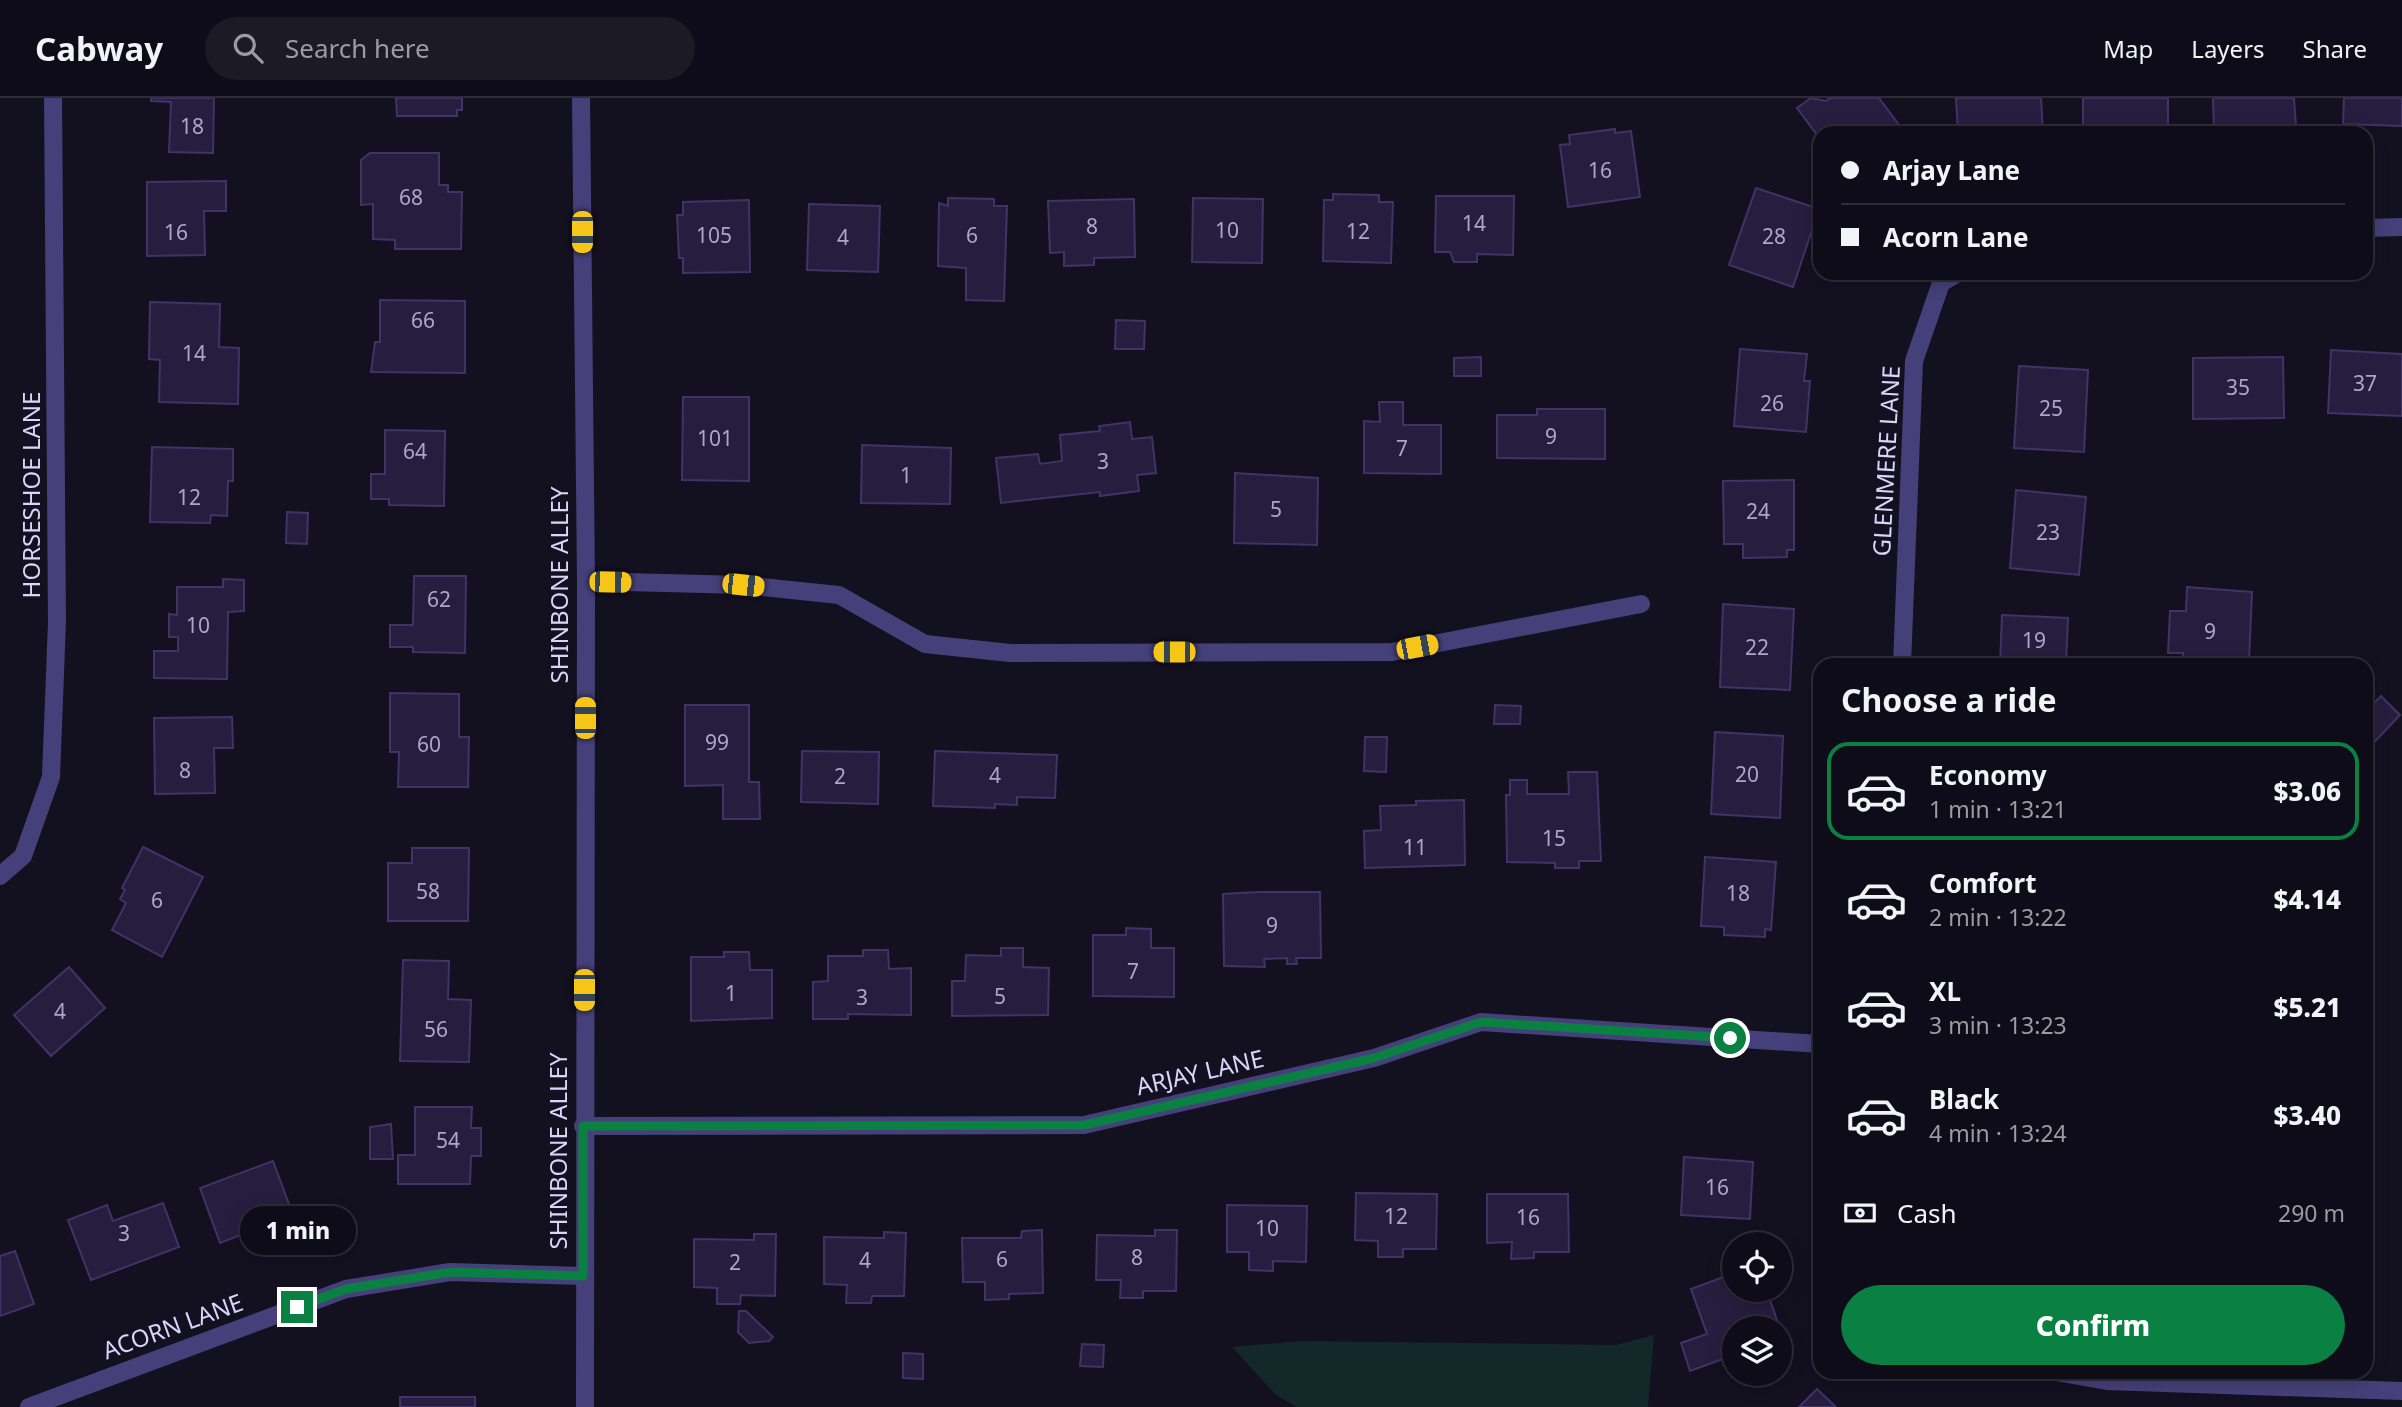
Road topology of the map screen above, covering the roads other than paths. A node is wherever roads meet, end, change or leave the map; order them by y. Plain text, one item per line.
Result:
1 (53, 98) edge
2 (580, 98) edge
3 (2402, 227) edge
4 (2373, 229) edge
5 (1946, 280) edge
6 (586, 582) junction
7 (1641, 604) dead end
8 (1902, 658) edge
9 (0, 876) edge
10 (1813, 1044) edge
11 (583, 1126) junction
12 (583, 1276) junction
13 (2096, 1379) edge
14 (2402, 1391) edge
15 (29, 1407) edge
16 (585, 1407) edge

1 - 9 street, HORSESHOE LANE
2 - 6 street, SHINBONE ALLEY
3 - 4 street
5 - 8 street, GLENMERE LANE
6 - 7 street
6 - 11 street, SHINBONE ALLEY
10 - 11 street, ARJAY LANE
11 - 12 street, SHINBONE ALLEY
12 - 15 street, ACORN LANE
12 - 16 street, SHINBONE ALLEY
13 - 14 street

